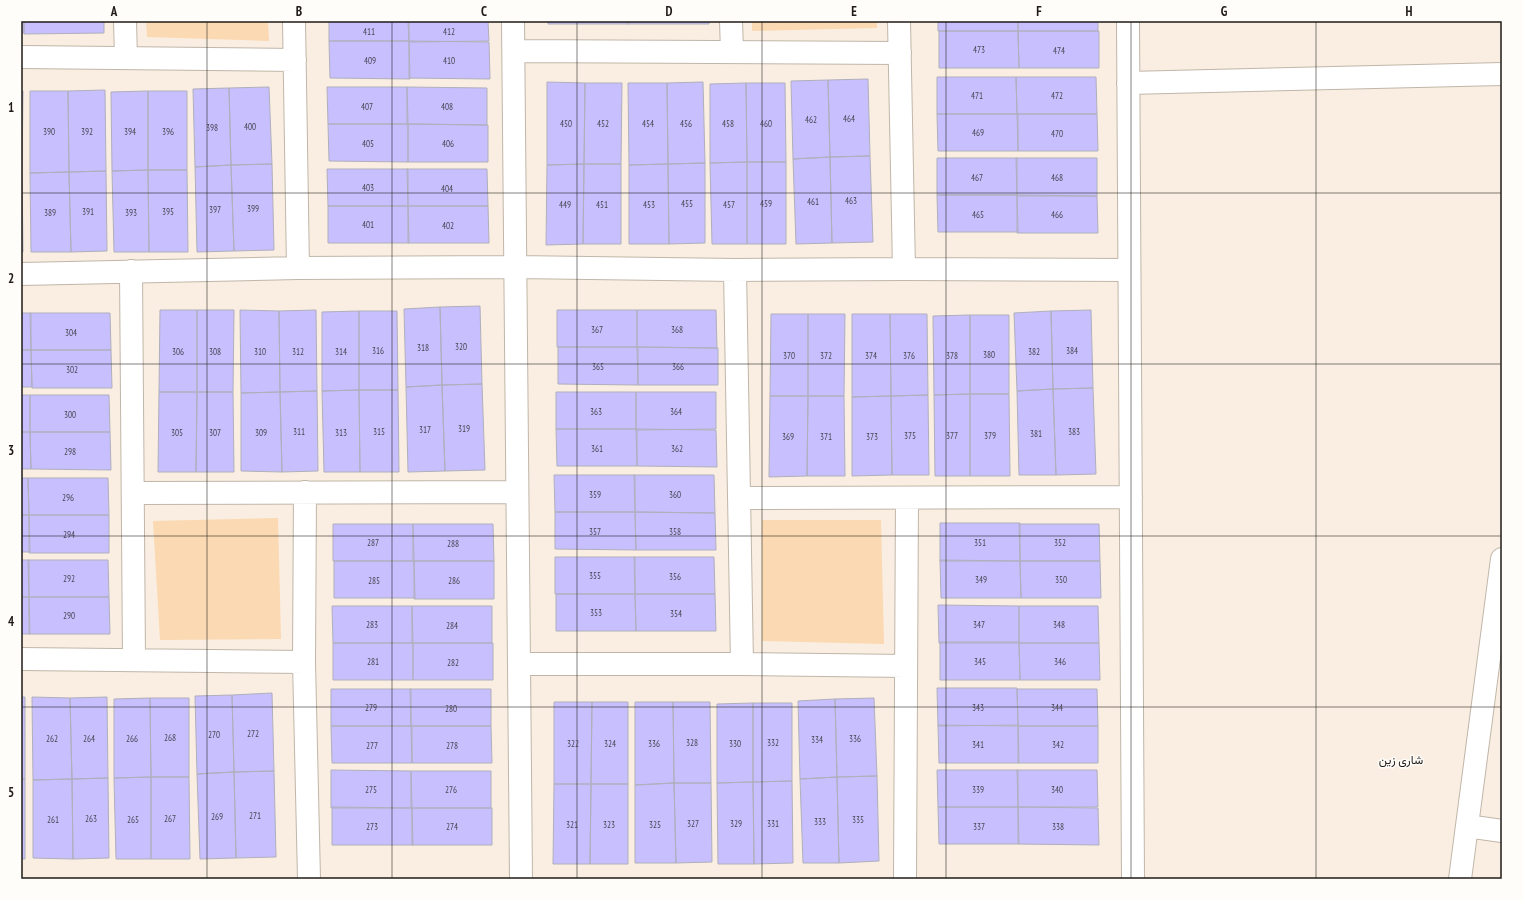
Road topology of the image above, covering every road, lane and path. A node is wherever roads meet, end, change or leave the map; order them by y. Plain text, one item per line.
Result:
1 (125, 21) edge
2 (294, 21) edge
3 (513, 21) edge
4 (731, 21) edge
5 (899, 21) edge
6 (1128, 21) edge
7 (514, 51) junction
8 (732, 52) junction
9 (900, 53) junction
10 (21, 57) edge
11 (126, 58) junction
12 (295, 60) junction
13 (1502, 74) edge
14 (1128, 83) junction
15 (516, 267) junction
16 (298, 268) junction
17 (904, 269) junction
18 (735, 270) junction
19 (1130, 270) junction
20 (132, 271) junction
21 (21, 274) edge
22 (306, 492) junction
23 (517, 492) junction
24 (133, 493) junction
25 (1131, 497) junction
26 (739, 498) junction
27 (907, 498) junction
28 (1502, 559) edge
29 (21, 659) edge
30 (134, 659) junction
31 (304, 662) junction
32 (519, 664) junction
33 (742, 664) junction
34 (906, 666) junction
35 (1467, 826) junction
36 (1502, 831) edge
37 (309, 879) edge
38 (521, 879) edge
39 (905, 879) edge
40 (1133, 879) edge
41 (1460, 879) edge

1 - 11 street
2 - 12 street
3 - 7 street
4 - 8 street
5 - 9 street
6 - 14 street
7 - 8 street
7 - 15 street
8 - 9 street
9 - 17 street
10 - 11 street
11 - 12 street
12 - 16 street
13 - 14 street
14 - 19 street
15 - 16 street
15 - 18 street
15 - 23 street
16 - 20 street
17 - 18 street
17 - 19 street
18 - 26 street
19 - 25 street
20 - 21 street
20 - 24 street
22 - 23 street
22 - 24 street
22 - 31 street
23 - 32 street
24 - 30 street
25 - 27 street
25 - 40 street
26 - 27 street
26 - 33 street
27 - 34 street
28 - 35 street
29 - 30 street
30 - 31 street
31 - 37 street
32 - 33 street
32 - 38 street
33 - 34 street
34 - 39 street
35 - 36 street
35 - 41 street

